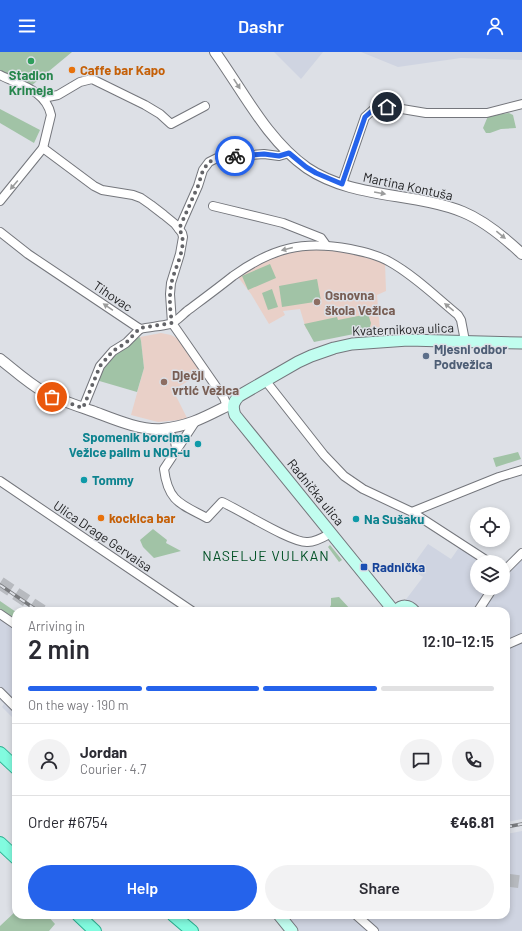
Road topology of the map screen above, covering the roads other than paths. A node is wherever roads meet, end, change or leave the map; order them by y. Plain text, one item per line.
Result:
1 (215, 52) edge
2 (0, 75) edge
3 (43, 98) junction
4 (522, 104) edge
5 (205, 106) dead end
6 (43, 148) junction
7 (289, 153) junction
8 (342, 184) junction
9 (0, 201) edge
10 (213, 206) dead end
11 (179, 229) junction
12 (0, 232) edge
13 (326, 245) junction
14 (522, 254) edge
15 (172, 323) junction
16 (140, 328) junction
17 (465, 341) junction
18 (522, 343) edge
19 (0, 359) edge
20 (265, 380) junction
21 (230, 406) junction
22 (83, 408) junction
23 (195, 422) junction
24 (165, 428) junction
25 (177, 446) junction
26 (522, 470) edge
27 (0, 481) edge
28 (412, 512) junction
29 (331, 533) junction
30 (522, 552) edge
31 (479, 555) edge
32 (510, 564) edge
33 (488, 595) edge
34 (186, 607) edge
35 (394, 607) edge
36 (481, 607) edge
37 (0, 614) edge
38 (12, 622) edge
39 (522, 638) edge
40 (510, 643) edge
41 (0, 692) edge
42 (12, 704) edge
43 (0, 753) edge
44 (12, 764) edge
45 (0, 843) edge
46 (12, 854) edge
47 (82, 919) edge
48 (178, 919) edge
49 (283, 919) edge
50 (360, 919) edge
51 (95, 931) edge
52 (192, 931) edge
53 (292, 931) edge
54 (374, 931) edge

1 -> 7 street, Martina Kontuša
2 - 3 street
3 - 5 street
3 - 6 street
4 - 8 street
6 -> 9 street
6 - 11 street
7 - 8 street, Martina Kontuša
7 - 11 street
8 -> 14 street, Martina Kontuša
10 - 13 street
11 - 15 street
16 -> 12 street, Tihovac
13 -> 15 street, Tihovac
17 -> 13 street, Kvaternikova ulica
15 - 16 street, Tihovac
15 - 21 street, Radnička ulica
16 - 22 street
17 - 18 main road, Kvaternikova ulica
17 - 20 main road, Kvaternikova ulica
19 - 22 street, Kvaternikova ulica
20 - 21 main road, Kvaternikova ulica
20 - 28 street
21 - 23 street, Kvaternikova ulica
21 - 29 main road, Radnička ulica
22 - 24 street, Kvaternikova ulica
23 - 24 street, Kvaternikova ulica
23 - 25 street, Kvaternikova ulica
24 - 25 street
25 - 29 street, Kvaternikova ulica
26 - 28 street
27 - 34 street, Ulica Drage Gervaisa
28 - 31 street
29 - 35 main road, Radnička ulica
30 - 32 street
33 - 36 street
37 - 38 street
39 - 40 street
41 - 42 street
43 - 44 main road
45 - 46 main road
47 - 51 main road
48 - 52 main road
49 - 53 main road
50 - 54 street

